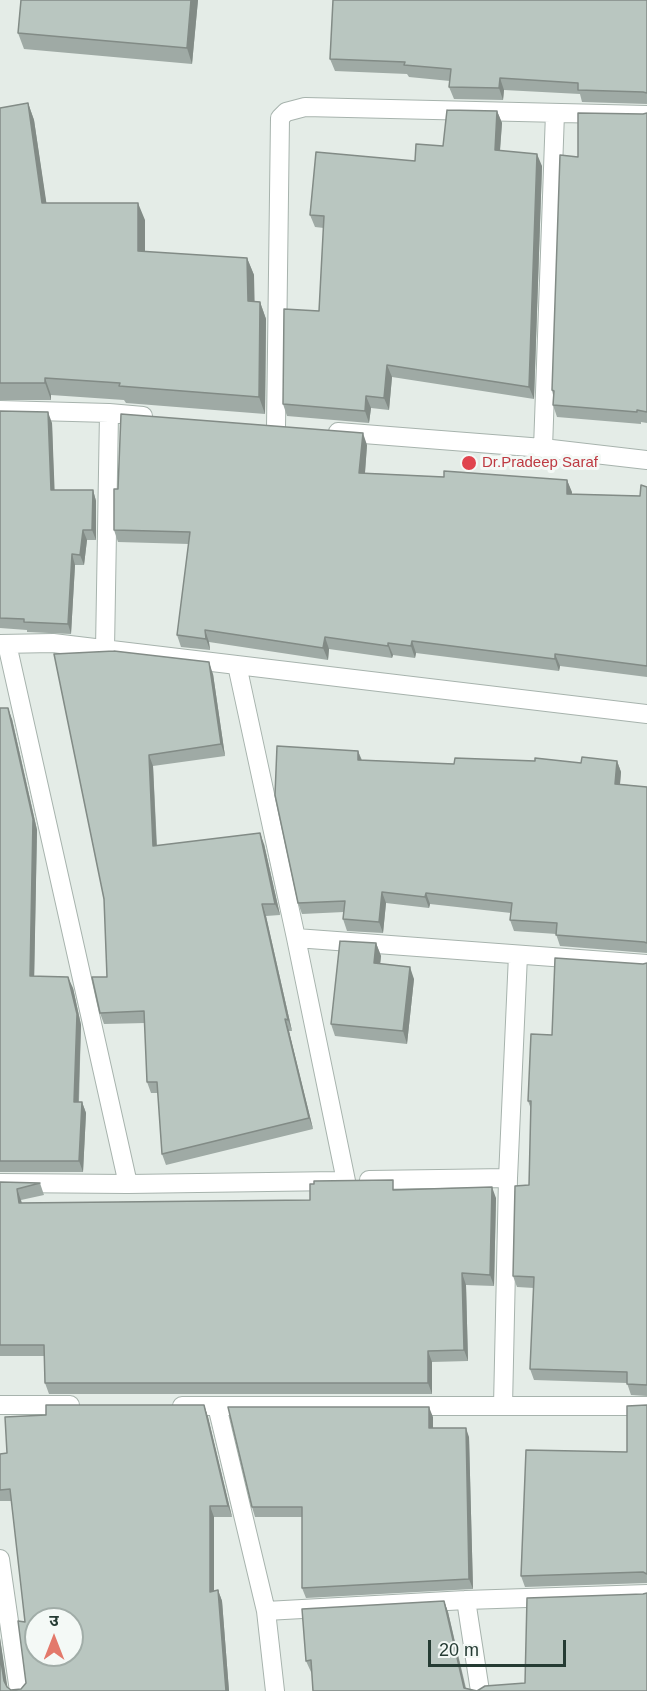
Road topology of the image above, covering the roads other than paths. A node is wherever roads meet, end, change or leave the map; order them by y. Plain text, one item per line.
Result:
1 (555, 113) junction
2 (647, 115) edge
3 (0, 411) edge
4 (109, 413) junction
5 (157, 417) edge
6 (299, 428) edge
7 (322, 430) edge
8 (543, 448) junction
9 (647, 460) edge
10 (4, 644) edge
11 (105, 649) junction
12 (237, 665) junction
13 (647, 714) edge
14 (296, 938) junction
15 (518, 954) junction
16 (647, 963) edge
17 (508, 1178) junction
18 (346, 1181) junction
19 (0, 1183) edge
20 (128, 1184) junction
21 (0, 1405) edge
22 (92, 1405) edge
23 (160, 1406) edge
24 (217, 1406) junction
25 (503, 1406) junction
26 (647, 1406) edge
27 (0, 1559) edge
28 (647, 1594) edge
29 (466, 1600) junction
30 (266, 1611) junction
31 (19, 1691) edge
32 (275, 1691) edge
33 (480, 1691) edge

1 - 2 street
1 - 6 street
1 - 8 street
3 - 4 street
4 - 5 street
4 - 11 street
7 - 8 street
8 - 9 street
10 - 11 street
10 - 20 street
11 - 12 street
12 - 13 street
12 - 14 street
14 - 15 street
14 - 18 street
15 - 16 street
15 - 17 street
17 - 18 street
17 - 25 street
18 - 20 street
19 - 20 street
21 - 22 street
23 - 24 street
24 - 25 street
24 - 30 street
25 - 26 street
27 - 31 street
28 - 29 street
29 - 30 street
29 - 33 street
30 - 32 street

